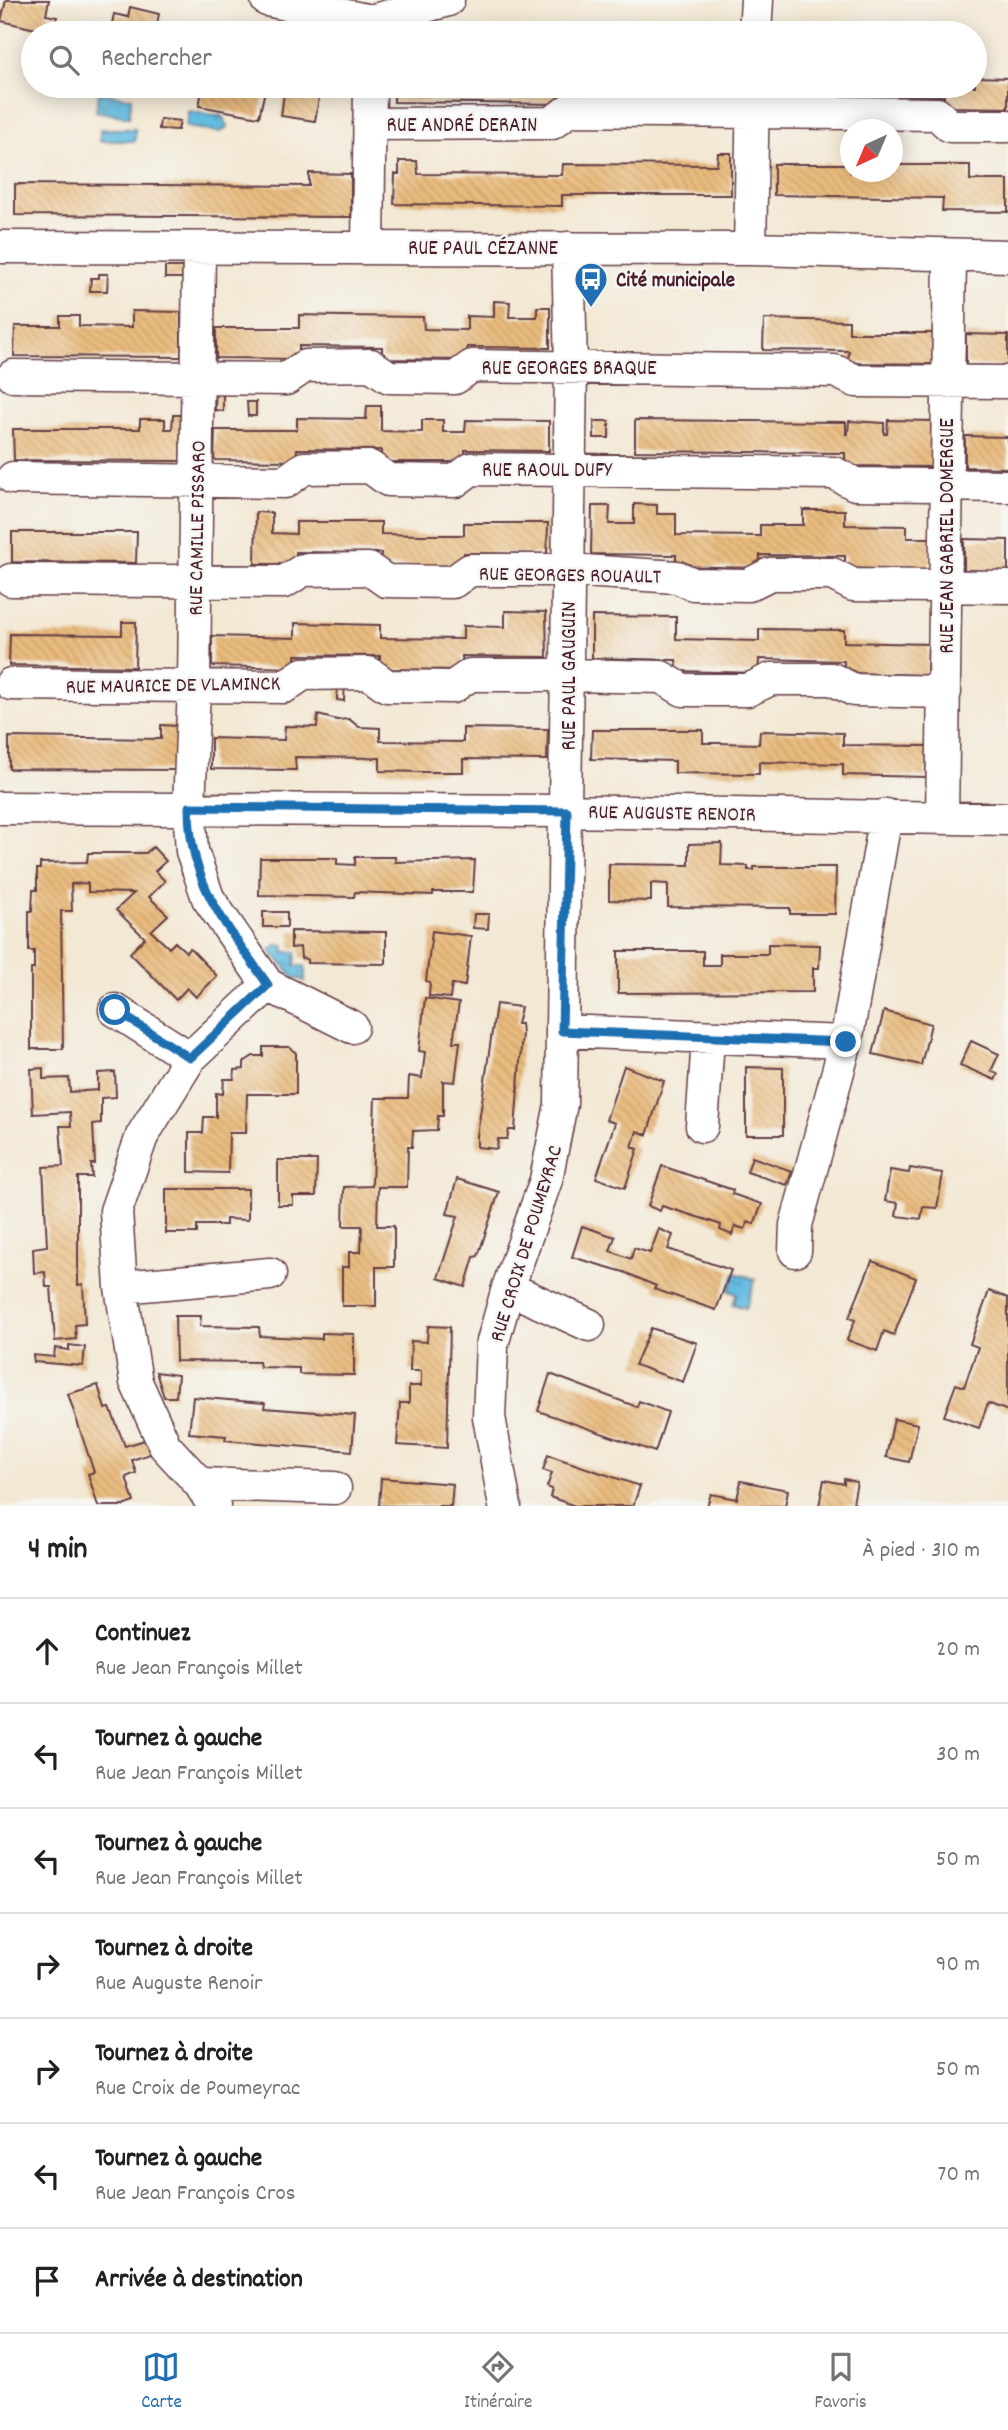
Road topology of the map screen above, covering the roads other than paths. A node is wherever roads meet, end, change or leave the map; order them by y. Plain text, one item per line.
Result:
1 (267, 0) edge
2 (448, 0) edge
3 (757, 0) edge
4 (359, 18) edge
5 (756, 21) edge
6 (370, 98) edge
7 (752, 99) edge
8 (369, 124) junction
9 (1008, 126) edge
10 (0, 247) edge
11 (368, 247) junction
12 (568, 248) junction
13 (199, 249) junction
14 (750, 249) junction
15 (950, 255) junction
16 (1008, 256) edge
17 (571, 366) junction
18 (13, 376) dead end
19 (197, 377) junction
20 (947, 382) junction
21 (1008, 382) edge
22 (570, 469) junction
23 (13, 478) dead end
24 (197, 481) junction
25 (946, 486) junction
26 (1008, 486) edge
27 (568, 570) junction
28 (11, 580) dead end
29 (196, 582) junction
30 (945, 587) junction
31 (1008, 587) edge
32 (568, 675) junction
33 (11, 684) dead end
34 (194, 688) junction
35 (945, 692) junction
36 (189, 807) junction
37 (0, 808) edge
38 (567, 811) junction
39 (886, 814) junction
40 (942, 818) junction
41 (1008, 819) edge
42 (268, 985) junction
43 (115, 1010) dead end
44 (352, 1027) dead end
45 (562, 1031) junction
46 (708, 1039) junction
47 (846, 1042) junction
48 (190, 1058) junction
49 (702, 1126) dead end
50 (795, 1251) dead end
51 (270, 1274) dead end
52 (121, 1287) junction
53 (508, 1288) junction
54 (589, 1325) dead end
55 (335, 1488) dead end
56 (207, 1495) edge
57 (505, 1506) edge

1 - 4 street
2 - 4 street
3 - 5 street
6 - 8 street
7 - 8 street, RUE ANDRÉ DERAIN
7 - 9 street, RUE ANDRÉ DERAIN
7 - 14 street
8 - 11 street
10 - 13 street, RUE PAUL CÉZANNE
11 - 12 street, RUE PAUL CÉZANNE
11 - 13 street, RUE PAUL CÉZANNE
12 - 14 street, RUE PAUL CÉZANNE
12 - 17 street, RUE PAUL GAUGUIN
13 - 19 street, RUE CAMILLE PISSARO
14 - 15 street, RUE PAUL CÉZANNE
15 - 16 street, RUE PAUL CÉZANNE
15 - 20 street, RUE JEAN GABRIEL DOMERGUE
17 - 19 street, RUE GEORGES BRAQUE
17 - 20 street, RUE GEORGES BRAQUE
17 - 22 street, RUE PAUL GAUGUIN
18 - 19 street, RUE GEORGES BRAQUE
19 - 24 street, RUE CAMILLE PISSARO
20 - 21 street, RUE GEORGES BRAQUE
20 - 25 street, RUE JEAN GABRIEL DOMERGUE
22 - 24 street, RUE RAOUL DUFY
22 - 25 street, RUE RAOUL DUFY
22 - 27 street, RUE PAUL GAUGUIN
23 - 24 street, RUE RAOUL DUFY
24 - 29 street, RUE CAMILLE PISSARO
25 - 26 street, RUE RAOUL DUFY
25 - 30 street, RUE JEAN GABRIEL DOMERGUE
27 - 29 street, RUE GEORGES ROUAULT
27 - 30 street, RUE GEORGES ROUAULT
27 - 32 street, RUE PAUL GAUGUIN
28 - 29 street, RUE GEORGES ROUAULT
29 - 34 street, RUE CAMILLE PISSARO
30 - 31 street, RUE GEORGES ROUAULT
30 - 35 street, RUE JEAN GABRIEL DOMERGUE
32 - 34 street, RUE MAURICE DE VLAMINCK
32 - 35 street, RUE MAURICE DE VLAMINCK
32 - 38 street, RUE PAUL GAUGUIN
33 - 34 street, RUE MAURICE DE VLAMINCK
34 - 36 street, RUE CAMILLE PISSARO
35 - 40 street, RUE JEAN GABRIEL DOMERGUE
36 - 37 street, RUE AUGUSTE RENOIR
36 - 38 street, RUE AUGUSTE RENOIR
36 - 42 street, RUE CAMILLE PISSARO
38 - 39 street, RUE AUGUSTE RENOIR
38 - 45 street, RUE CROIX DE POUMEYRAC
39 - 40 street, RUE AUGUSTE RENOIR
39 - 47 street
40 - 41 street, RUE AUGUSTE RENOIR
42 - 44 street
42 - 48 street
43 - 48 street
45 - 46 street
45 - 53 street, RUE CROIX DE POUMEYRAC
46 - 47 street
46 - 49 street
47 - 50 street
48 - 52 street
51 - 52 street
52 - 56 street
53 - 54 street
53 - 57 street, RUE CROIX DE POUMEYRAC
55 - 56 street

